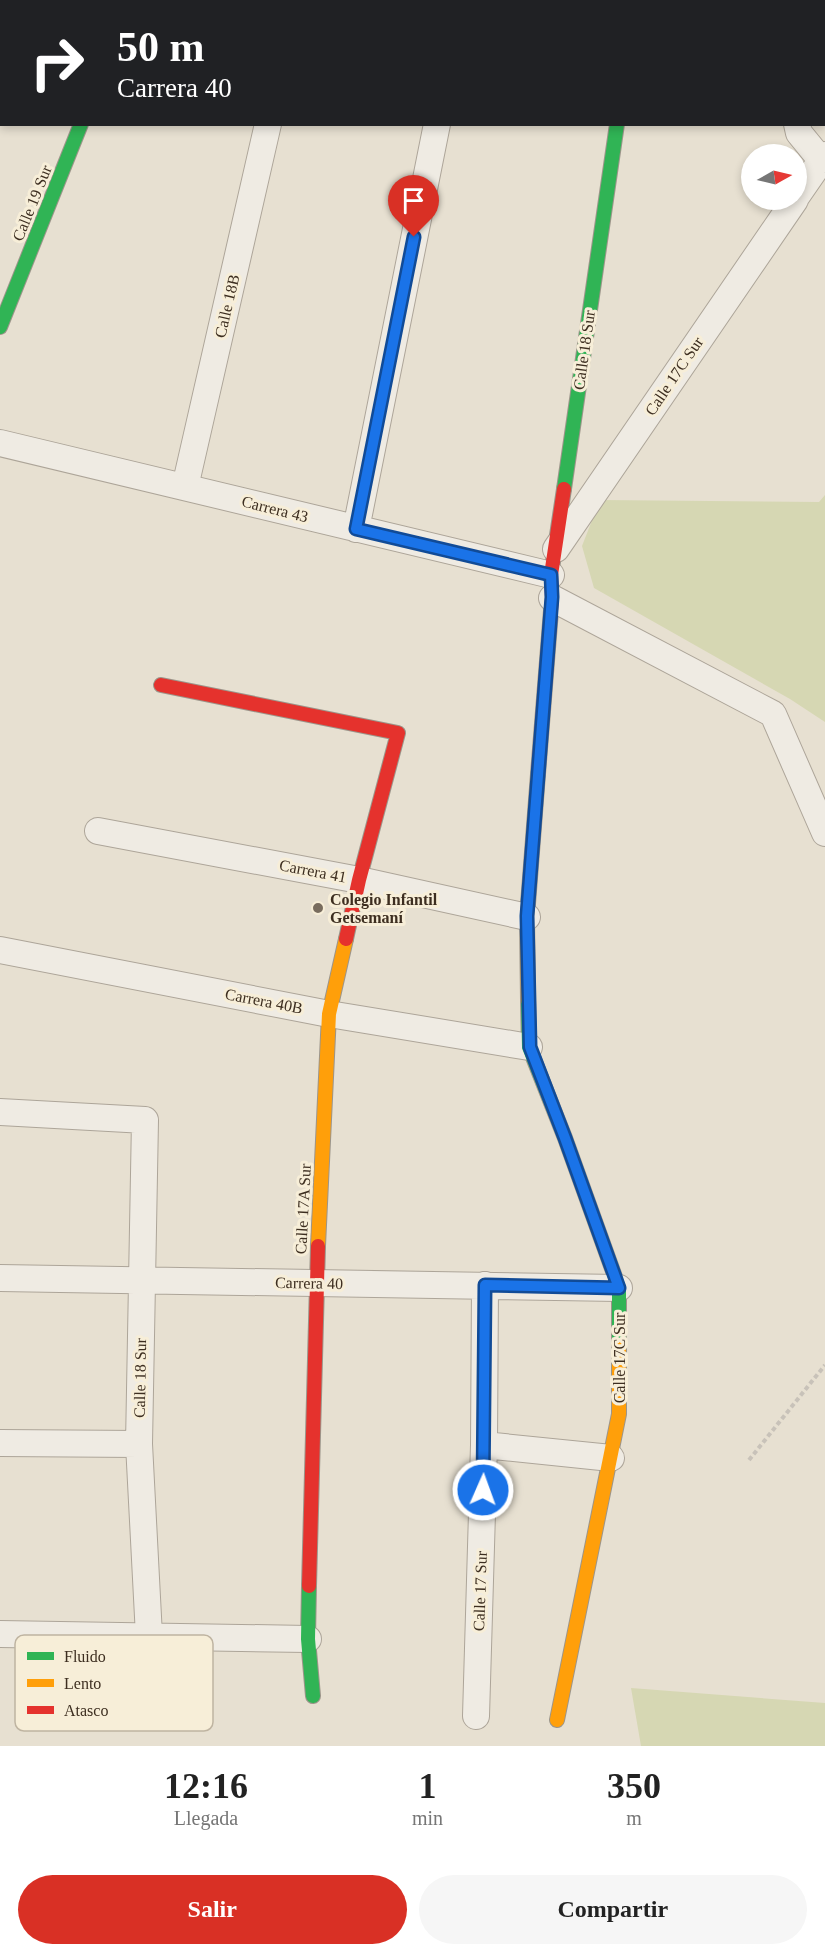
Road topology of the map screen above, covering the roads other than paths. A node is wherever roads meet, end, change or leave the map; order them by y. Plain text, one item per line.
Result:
1 (80, 126) edge
2 (268, 126) edge
3 (437, 126) edge
4 (617, 126) edge
5 (797, 126) edge
6 (823, 158) edge
7 (807, 182) edge
8 (788, 210) edge
9 (0, 327) edge
10 (0, 443) edge
11 (185, 487) junction
12 (356, 529) junction
13 (552, 575) junction
14 (161, 686) dead end
15 (98, 831) dead end
16 (825, 833) edge
17 (359, 880) junction
18 (527, 916) junction
19 (0, 950) edge
20 (329, 1014) junction
21 (530, 1047) junction
22 (0, 1112) edge
23 (0, 1278) edge
24 (142, 1280) junction
25 (316, 1283) junction
26 (485, 1285) junction
27 (619, 1288) junction
28 (0, 1443) edge
29 (139, 1444) junction
30 (484, 1444) junction
31 (610, 1458) junction
32 (0, 1634) edge
33 (74, 1635) edge
34 (148, 1635) edge
35 (213, 1637) edge
36 (308, 1639) junction
37 (313, 1696) dead end
38 (476, 1716) dead end
39 (557, 1720) dead end

1 - 9 street, Calle 19 Sur
2 - 11 street, Calle 18B
3 - 12 street
4 - 13 street, Calle 18 Sur
5 - 6 street, Calle 17C Sur
6 - 7 street, Calle 17C Sur
8 - 13 street, Calle 17C Sur
10 - 11 street, Carrera 43
11 - 12 street, Carrera 43
12 - 13 street, Carrera 43
13 - 16 street, Carrera 43
13 - 18 street, Calle 17C Sur
14 - 17 street, Calle 17A Sur
15 - 17 street, Carrera 41
17 - 18 street, Carrera 41
17 - 20 street, Calle 17A Sur
18 - 21 street, Calle 17C Sur
19 - 20 street, Carrera 40B
20 - 21 street, Carrera 40B
20 - 25 street, Calle 17A Sur
21 - 27 street, Calle 17C Sur
22 - 24 street, Calle 18 Sur
23 - 24 street, Carrera 40
24 - 25 street, Carrera 40
24 - 29 street, Calle 18 Sur
25 - 26 street, Carrera 40
25 - 36 street, Calle 17A Sur
26 - 27 street, Carrera 40
26 - 30 street, Calle 17 Sur
27 - 31 street, Calle 17C Sur
28 - 29 street
29 - 34 street, Calle 18 Sur
30 - 31 street
30 - 38 street, Calle 17 Sur
31 - 39 street, Calle 17C Sur
32 - 33 street
35 - 36 street
36 - 37 street, Calle 17A Sur

